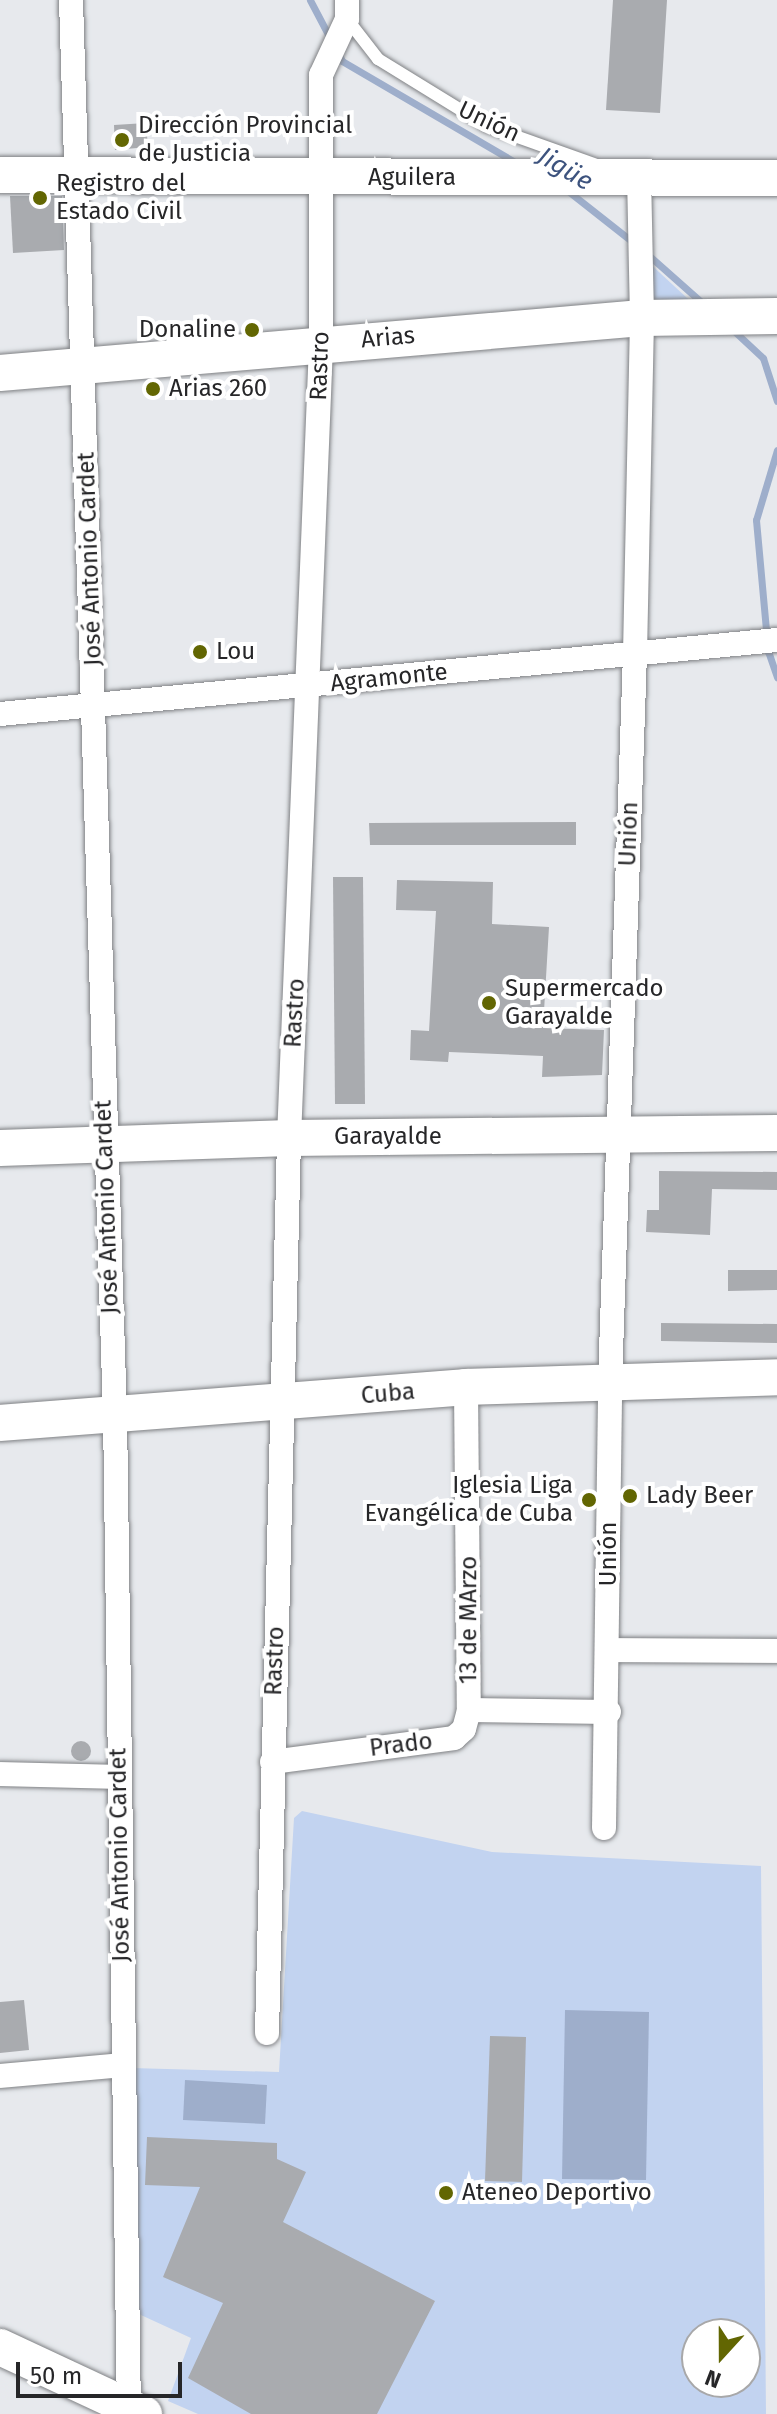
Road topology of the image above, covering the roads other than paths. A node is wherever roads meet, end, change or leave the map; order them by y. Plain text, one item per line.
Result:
1 (71, 0) edge
2 (347, 10) edge
3 (76, 174) junction
4 (0, 175) edge
5 (323, 178) junction
6 (777, 178) edge
7 (639, 179) junction
8 (777, 316) edge
9 (642, 318) junction
10 (321, 344) junction
11 (84, 365) junction
12 (0, 373) edge
13 (777, 640) edge
14 (635, 654) junction
15 (310, 686) junction
16 (93, 704) junction
17 (0, 714) edge
18 (777, 1133) edge
19 (620, 1136) junction
20 (289, 1138) junction
21 (103, 1144) junction
22 (0, 1148) edge
23 (777, 1377) edge
24 (610, 1381) junction
25 (466, 1387) junction
26 (283, 1402) junction
27 (115, 1413) junction
28 (0, 1423) edge
29 (608, 1650) junction
30 (777, 1651) edge
31 (469, 1710) junction
32 (609, 1712) junction
33 (272, 1762) junction
34 (0, 1774) edge
35 (120, 1777) junction
36 (604, 1828) dead end
37 (267, 2033) dead end
38 (123, 2065) junction
39 (0, 2076) edge
40 (0, 2347) edge
41 (134, 2412) edge

1 - 3 street, José Antonio Cardet
2 - 5 street, Rastro
2 - 7 lane, Unión
3 - 4 street, Aguilera
3 - 5 street, Aguilera
3 - 11 street, José Antonio Cardet
5 - 7 street, Aguilera
5 - 10 street, Rastro
6 - 7 street, Aguilera
7 - 9 street, Unión
8 - 9 street, Arias
9 - 10 street, Arias
9 - 14 street, Unión
10 - 11 street, Arias
10 - 15 street, Rastro
11 - 12 street, Arias
11 - 16 street, José Antonio Cardet
13 - 14 street, Agramonte
14 - 15 street, Agramonte
14 - 19 street, Unión
15 - 16 street, Agramonte
15 - 20 street, Rastro
16 - 17 street, Agramonte
16 - 21 street, José Antonio Cardet
18 - 19 street, Garayalde
19 - 20 street, Garayalde
19 - 24 street, Unión
20 - 21 street, Garayalde
20 - 26 street, Rastro
21 - 22 street, Garayalde
21 - 27 street, José Antonio Cardet
23 - 24 street, Cuba
24 - 25 street, Cuba
24 - 29 street, Unión
25 - 26 street, Cuba
25 - 31 street, 13 de MArzo
26 - 27 street, Cuba
26 - 33 street, Rastro
27 - 28 street, Cuba
27 - 35 street, José Antonio Cardet
29 - 30 street
29 - 32 street, Unión
31 - 32 street
31 - 33 street, Prado
32 - 36 street, Unión
33 - 37 street, Rastro
34 - 35 street
35 - 38 street, José Antonio Cardet
38 - 39 street
38 - 41 street, José Antonio Cardet
40 - 41 street

